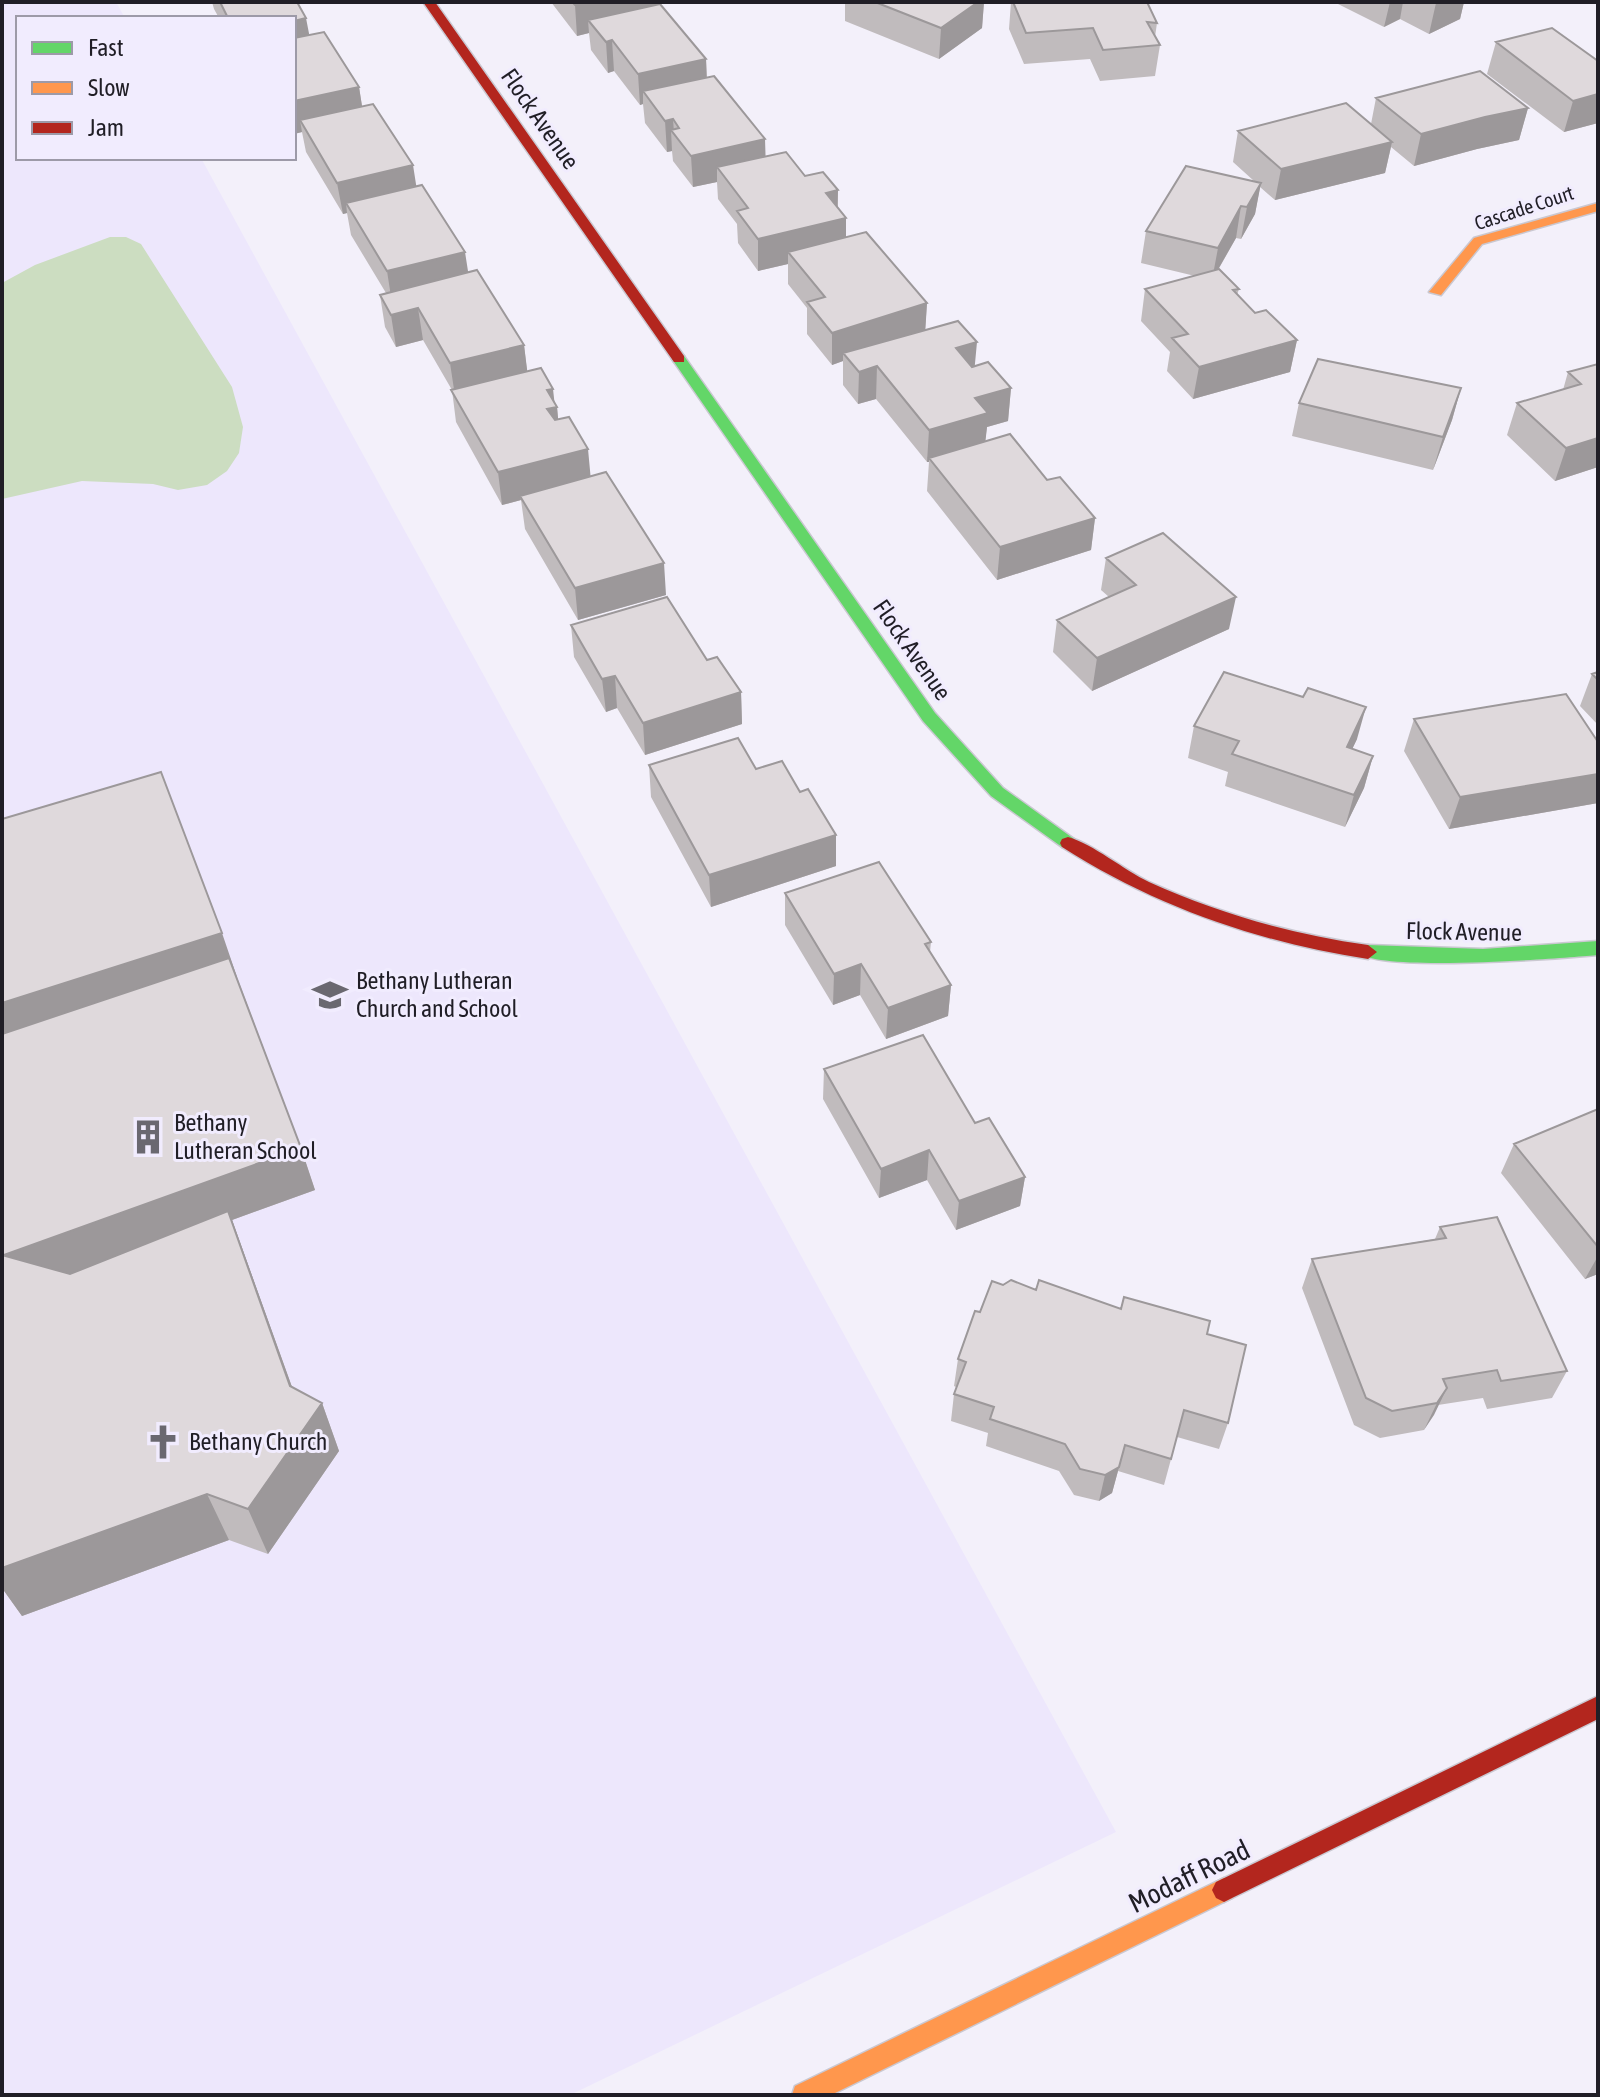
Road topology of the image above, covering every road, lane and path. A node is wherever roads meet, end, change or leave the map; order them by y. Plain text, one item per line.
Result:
1 (429, 2) edge
2 (1598, 207) edge
3 (1436, 292) dead end
4 (1598, 948) edge
5 (1598, 1707) edge
6 (804, 2095) edge

1 - 4 street, Flock Avenue
2 - 3 street, Cascade Court
5 - 6 street, Modaff Road

